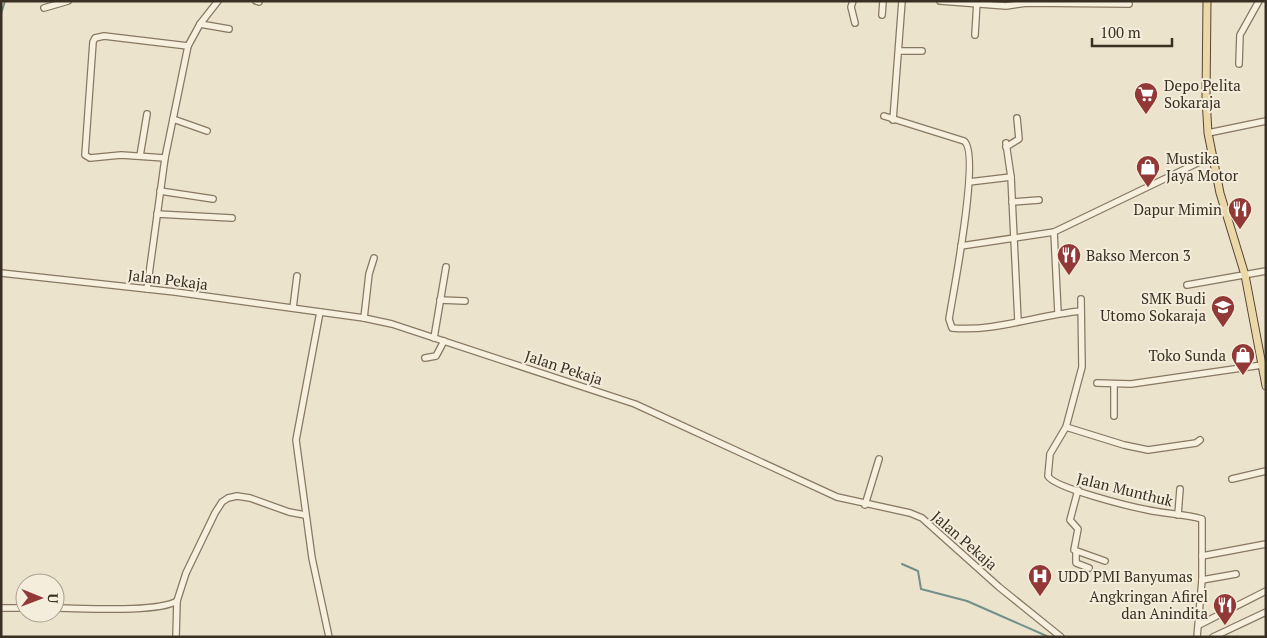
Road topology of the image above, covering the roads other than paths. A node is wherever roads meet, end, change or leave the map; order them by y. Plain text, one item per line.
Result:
1 (68, 1) edge
2 (218, 1) edge
3 (853, 1) edge
4 (883, 1) edge
5 (902, 1) edge
6 (940, 1) edge
7 (1207, 1) edge
8 (1258, 1) edge
9 (977, 3) edge
10 (1129, 4) dead end
11 (44, 8) dead end
12 (882, 14) dead end
13 (855, 23) dead end
14 (200, 24) junction
15 (229, 29) dead end
16 (975, 35) dead end
17 (188, 46) junction
18 (899, 51) junction
19 (922, 51) dead end
20 (1239, 64) dead end
21 (147, 114) dead end
22 (884, 116) dead end
23 (1017, 118) dead end
24 (173, 119) junction
25 (894, 120) junction
26 (1266, 121) edge
27 (207, 131) dead end
28 (1208, 133) junction
29 (140, 154) junction
30 (1212, 156) junction
31 (165, 158) junction
32 (1011, 177) junction
33 (969, 182) junction
34 (160, 191) junction
35 (213, 200) dead end
36 (1039, 200) dead end
37 (1012, 202) junction
38 (157, 214) junction
39 (232, 218) dead end
40 (1054, 232) junction
41 (1015, 238) junction
42 (961, 246) junction
43 (374, 258) dead end
44 (446, 267) dead end
45 (1266, 270) edge
46 (1, 273) edge
47 (1245, 275) junction
48 (296, 276) dead end
49 (1187, 285) dead end
50 (148, 289) junction
51 (1081, 299) dead end
52 (440, 300) junction
53 (465, 301) dead end
54 (293, 308) junction
55 (1081, 311) junction
56 (320, 312) junction
57 (1058, 313) junction
58 (364, 318) junction
59 (1018, 321) junction
60 (434, 338) junction
61 (444, 341) junction
62 (426, 358) dead end
63 (1263, 361) edge
64 (1097, 383) dead end
65 (1114, 384) junction
66 (1266, 386) edge
67 (1114, 416) dead end
68 (1066, 427) junction
69 (1200, 440) dead end
70 (879, 459) dead end
71 (1266, 471) edge
72 (1232, 480) dead end
73 (1180, 489) dead end
74 (1078, 490) junction
75 (865, 505) junction
76 (305, 515) junction
77 (1178, 515) junction
78 (1266, 544) edge
79 (1076, 552) junction
80 (1202, 556) junction
81 (1105, 561) dead end
82 (1089, 568) dead end
83 (1236, 574) dead end
84 (1202, 580) junction
85 (1266, 590) edge
86 (177, 601) junction
87 (1, 608) edge
88 (15, 608) edge
89 (65, 608) edge
90 (1266, 612) edge
91 (1199, 625) junction
92 (176, 637) edge
93 (329, 637) edge
94 (1061, 637) edge
95 (1197, 637) edge
96 (1213, 637) edge

1 - 11 street
2 - 14 street
3 - 13 street
4 - 12 street
5 - 18 street
6 - 9 street
7 - 28 main road
8 - 20 street
9 - 10 street
9 - 16 street
14 - 15 street
14 - 17 street
17 - 24 street
17 - 29 street
18 - 19 street
18 - 25 street
21 - 29 street
22 - 25 street
23 - 32 street
24 - 27 street
24 - 31 street
25 - 33 street
26 - 28 street
28 - 30 main road
29 - 31 street
30 - 40 street
30 - 47 main road
31 - 34 street
32 - 33 street
32 - 37 street
33 - 42 street
34 - 35 street
34 - 38 street
36 - 37 street
37 - 41 street
38 - 39 street
38 - 50 street
40 - 41 street
40 - 57 street
41 - 42 street
41 - 59 street
42 - 59 street
43 - 58 street
44 - 52 street
45 - 47 street
46 - 50 street, Jalan Pekaja
47 - 49 street
47 - 63 main road
48 - 54 street
50 - 54 street, Jalan Pekaja
51 - 55 street
52 - 53 street
52 - 60 street
54 - 56 street, Jalan Pekaja
55 - 57 street
55 - 68 street
56 - 58 street, Jalan Pekaja
56 - 76 street
57 - 59 street
58 - 60 street, Jalan Pekaja
60 - 61 street, Jalan Pekaja
61 - 62 street
61 - 75 street, Jalan Pekaja
63 - 65 street
63 - 66 main road
64 - 65 street
65 - 67 street
68 - 69 street
68 - 74 street, Jalan Munthuk
70 - 75 street
71 - 72 street
73 - 77 street
74 - 77 street, Jalan Munthuk
74 - 79 street
75 - 94 street, Jalan Pekaja
76 - 86 street
76 - 93 street
77 - 80 street, Jalan Munthuk
78 - 80 street
79 - 81 street
79 - 82 street
80 - 84 street, Jalan Munthuk
83 - 84 street
84 - 91 street, Jalan Munthuk
85 - 91 street
86 - 89 street
86 - 92 street
87 - 88 street
90 - 96 street
91 - 95 street, Jalan Munthuk

